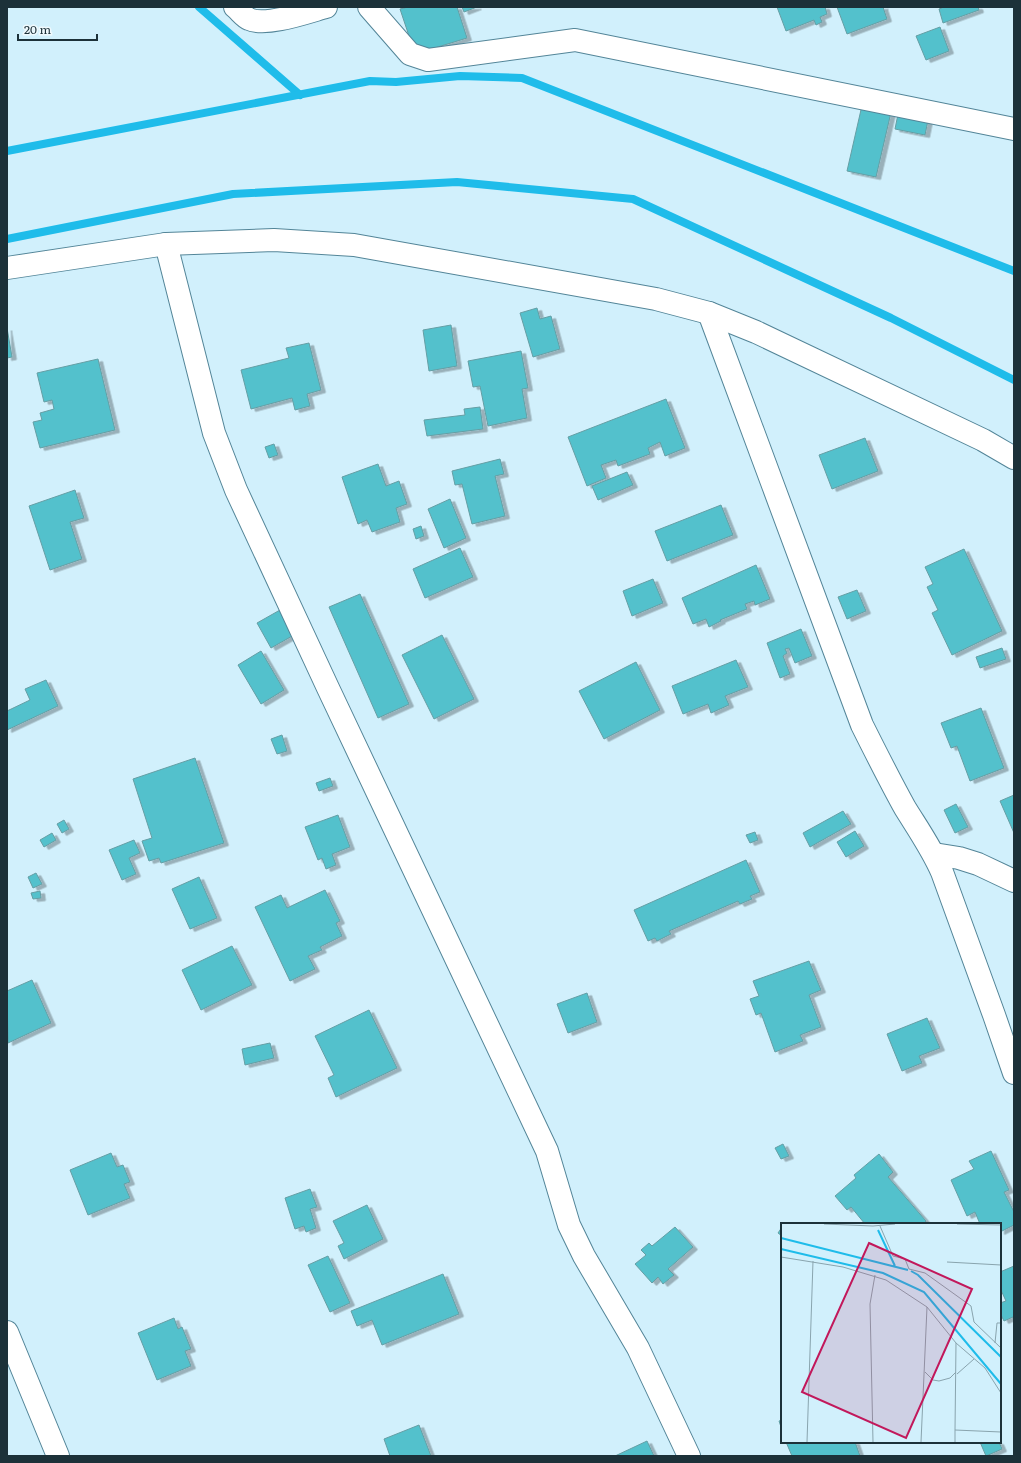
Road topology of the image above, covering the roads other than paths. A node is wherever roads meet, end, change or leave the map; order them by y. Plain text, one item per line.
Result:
1 (235, 7) edge
2 (326, 7) edge
3 (369, 7) edge
4 (1014, 129) edge
5 (166, 244) junction
6 (7, 268) edge
7 (709, 313) junction
8 (1014, 458) edge
9 (934, 854) junction
10 (1014, 881) edge
11 (1014, 1073) edge
12 (7, 1332) edge
13 (58, 1456) edge
14 (688, 1456) edge

1 - 2 street
3 - 4 street
5 - 6 street
5 - 7 street
5 - 14 street
7 - 8 street
7 - 9 street
9 - 10 street
9 - 11 street
12 - 13 street

